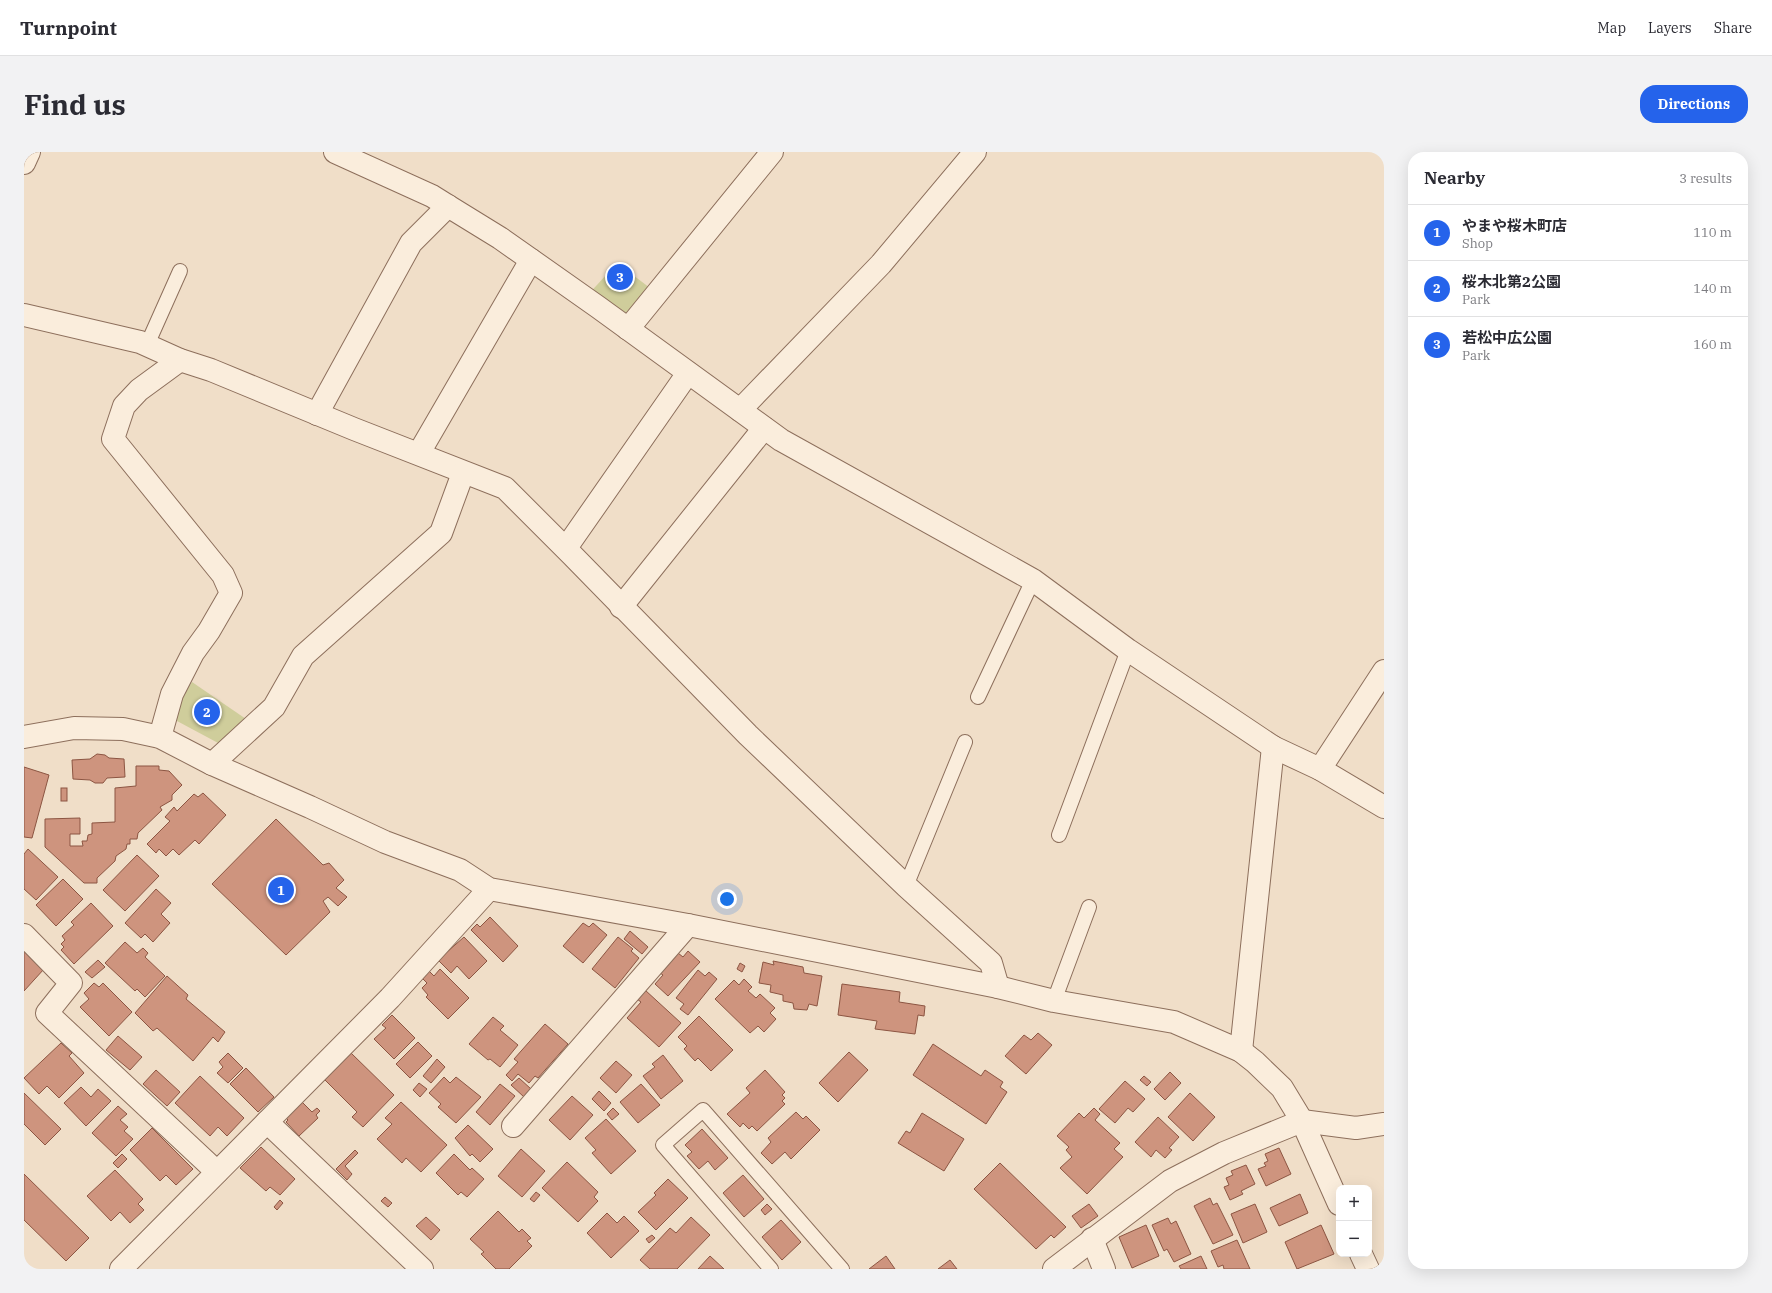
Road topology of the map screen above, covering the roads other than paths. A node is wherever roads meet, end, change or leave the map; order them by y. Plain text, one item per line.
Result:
1 (29, 152) edge
2 (335, 152) edge
3 (772, 152) edge
4 (975, 152) edge
5 (24, 162) edge
6 (448, 206) junction
7 (531, 260) junction
8 (180, 271) dead end
9 (24, 315) edge
10 (628, 329) junction
11 (147, 346) junction
12 (180, 360) junction
13 (688, 373) junction
14 (740, 410) junction
15 (317, 414) junction
16 (764, 428) junction
17 (419, 453) junction
18 (463, 473) junction
19 (566, 548) junction
20 (1033, 580) junction
21 (622, 607) junction
22 (1128, 650) junction
23 (1384, 671) edge
24 (978, 697) dead end
25 (24, 736) edge
26 (160, 737) junction
27 (965, 742) dead end
28 (1274, 747) junction
29 (212, 764) junction
30 (1320, 769) junction
31 (1384, 807) edge
32 (1060, 835) dead end
33 (906, 886) junction
34 (489, 889) junction
35 (1089, 907) dead end
36 (688, 925) junction
37 (24, 935) edge
38 (998, 987) junction
39 (1054, 1001) junction
40 (1241, 1051) junction
41 (1302, 1121) junction
42 (267, 1122) junction
43 (1384, 1124) edge
44 (513, 1126) dead end
45 (217, 1172) junction
46 (1336, 1197) edge
47 (1092, 1240) junction
48 (1362, 1257) edge
49 (121, 1269) edge
50 (422, 1269) edge
51 (771, 1269) edge
52 (842, 1269) edge
53 (1054, 1269) edge
54 (1104, 1269) edge
55 (1368, 1269) edge

1 - 5 street
2 - 6 street
3 - 10 street
4 - 14 street
6 - 7 street
6 - 15 street
7 - 10 street
7 - 17 street
8 - 11 lane
9 - 11 street
10 - 13 street
11 - 12 street
12 - 15 street
12 - 26 street
13 - 14 street
13 - 19 street
14 - 16 street
15 - 17 street
16 - 20 street
16 - 21 street
17 - 18 street
18 - 19 street
18 - 29 street
19 - 21 street
20 - 22 street
20 - 24 lane
21 - 33 street
22 - 28 street
22 - 32 lane
23 - 30 street
25 - 26 street
26 - 29 street
27 - 33 lane
28 - 30 street
28 - 40 street
29 - 34 street
30 - 31 street
33 - 38 street
34 - 36 street
34 - 42 street
35 - 39 lane
36 - 38 street
36 - 44 street
37 - 45 street
38 - 39 street
39 - 40 street
40 - 41 street
41 - 43 street
41 - 46 street
41 - 47 street
42 - 45 street
42 - 50 street
45 - 49 street
47 - 53 street
47 - 54 street
48 - 55 street
51 - 52 lane

